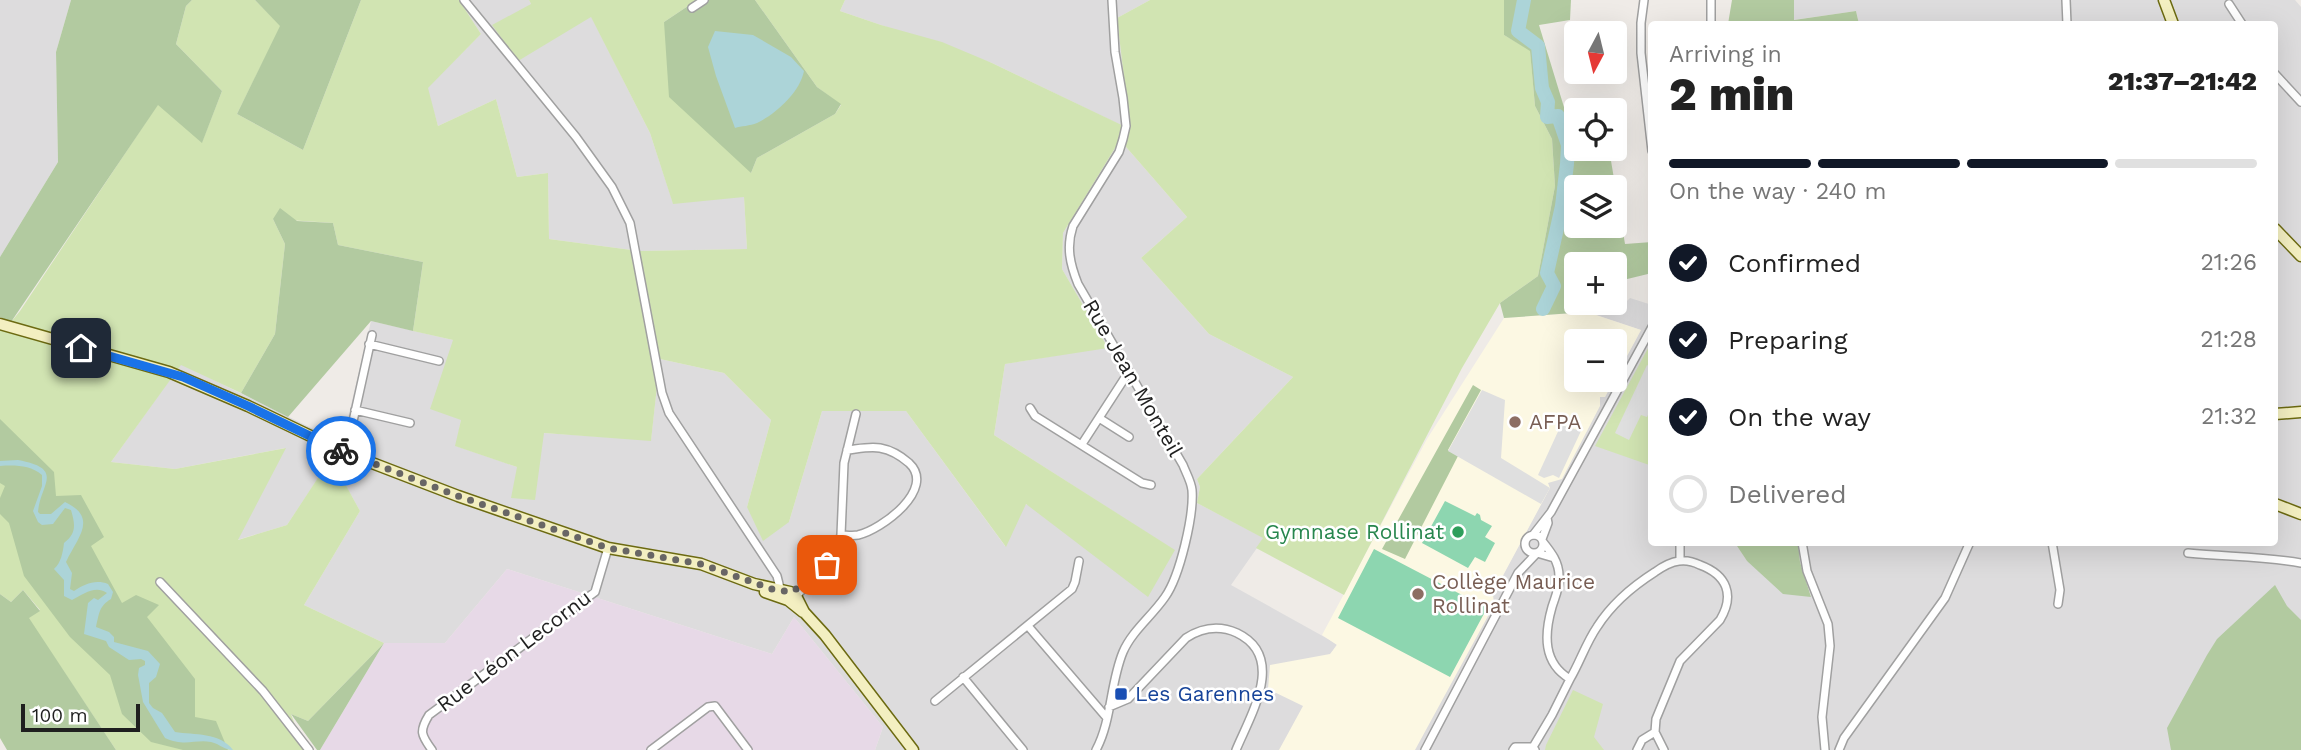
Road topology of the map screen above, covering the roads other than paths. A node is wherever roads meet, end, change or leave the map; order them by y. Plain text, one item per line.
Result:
1 (464, 0) edge
2 (704, 0) edge
3 (1112, 0) edge
4 (1644, 0) edge
5 (1711, 0) edge
6 (2066, 0) edge
7 (2164, 0) edge
8 (2229, 4) dead end
9 (692, 8) dead end
10 (1711, 21) edge
11 (2067, 21) edge
12 (2172, 21) edge
13 (2240, 21) edge
14 (2278, 77) edge
15 (2301, 102) edge
16 (1648, 111) edge
17 (2278, 232) edge
18 (2301, 257) edge
19 (0, 324) edge
20 (1648, 334) edge
21 (372, 335) dead end
22 (369, 344) junction
23 (439, 362) dead end
24 (1128, 373) junction
25 (1030, 408) dead end
26 (355, 410) junction
27 (2301, 412) edge
28 (856, 414) dead end
29 (2278, 414) edge
30 (1099, 418) junction
31 (410, 423) dead end
32 (1129, 437) dead end
33 (1082, 444) junction
34 (847, 450) junction
35 (346, 453) junction
36 (1151, 485) dead end
37 (2278, 505) edge
38 (2301, 514) edge
39 (1547, 518) junction
40 (841, 535) junction
41 (1533, 535) junction
42 (1543, 541) junction
43 (1525, 546) junction
44 (1680, 546) edge
45 (1803, 546) edge
46 (1968, 546) edge
47 (2053, 546) edge
48 (608, 548) junction
49 (1537, 553) junction
50 (2188, 553) dead end
51 (1554, 558) junction
52 (1079, 561) dead end
53 (1680, 561) junction
54 (2301, 562) edge
55 (1518, 573) junction
56 (160, 582) dead end
57 (787, 595) junction
58 (2059, 604) dead end
59 (1028, 626) junction
60 (963, 677) junction
61 (1570, 679) junction
62 (935, 701) dead end
63 (1109, 707) junction
64 (1107, 718) junction
65 (1655, 732) junction
66 (1534, 749) edge
67 (309, 750) edge
68 (432, 750) edge
69 (651, 750) edge
70 (748, 750) edge
71 (913, 750) edge
72 (1023, 750) edge
73 (1096, 750) edge
74 (1236, 750) edge
75 (1425, 750) edge
76 (1513, 750) edge
77 (1637, 750) edge
78 (1664, 750) edge
79 (1825, 750) edge
80 (1839, 750) edge

1 - 57 street
2 - 9 street
3 - 24 street, Rue Jean Monteil
4 - 16 street
5 - 10 street
6 - 11 street
7 - 12 street
8 - 13 street
14 - 15 street
17 - 18 street
19 - 35 street
20 - 39 street
21 - 22 street
22 - 23 street
22 - 26 street
24 - 30 street
24 - 63 street, Rue Jean Monteil
25 - 33 street
26 - 31 street
26 - 35 street
27 - 29 street
28 - 34 street
30 - 32 street
30 - 33 street
33 - 36 street
34 - 40 street
34 - 40 street
35 - 48 street
37 - 38 street
39 - 41 street
39 - 42 street
40 - 57 street
41 - 42 street
41 - 43 street
42 - 49 street
42 - 51 street
43 - 49 street
43 - 55 street
44 - 53 street
45 - 79 street
46 - 80 street
47 - 58 street
48 - 57 street
48 - 68 street, Rue Léon Lecornu
49 - 51 street
49 - 55 street
50 - 54 street
51 - 61 street
52 - 59 street
53 - 61 street
53 - 65 street
55 - 75 street
56 - 67 street
57 - 71 street
59 - 60 street
59 - 64 street
60 - 62 street
60 - 72 street
61 - 66 street
63 - 64 street, Rue Jean Monteil
63 - 74 street
64 - 73 street, Rue Jean Monteil
65 - 77 street
65 - 78 street
66 - 76 street
69 - 70 street

